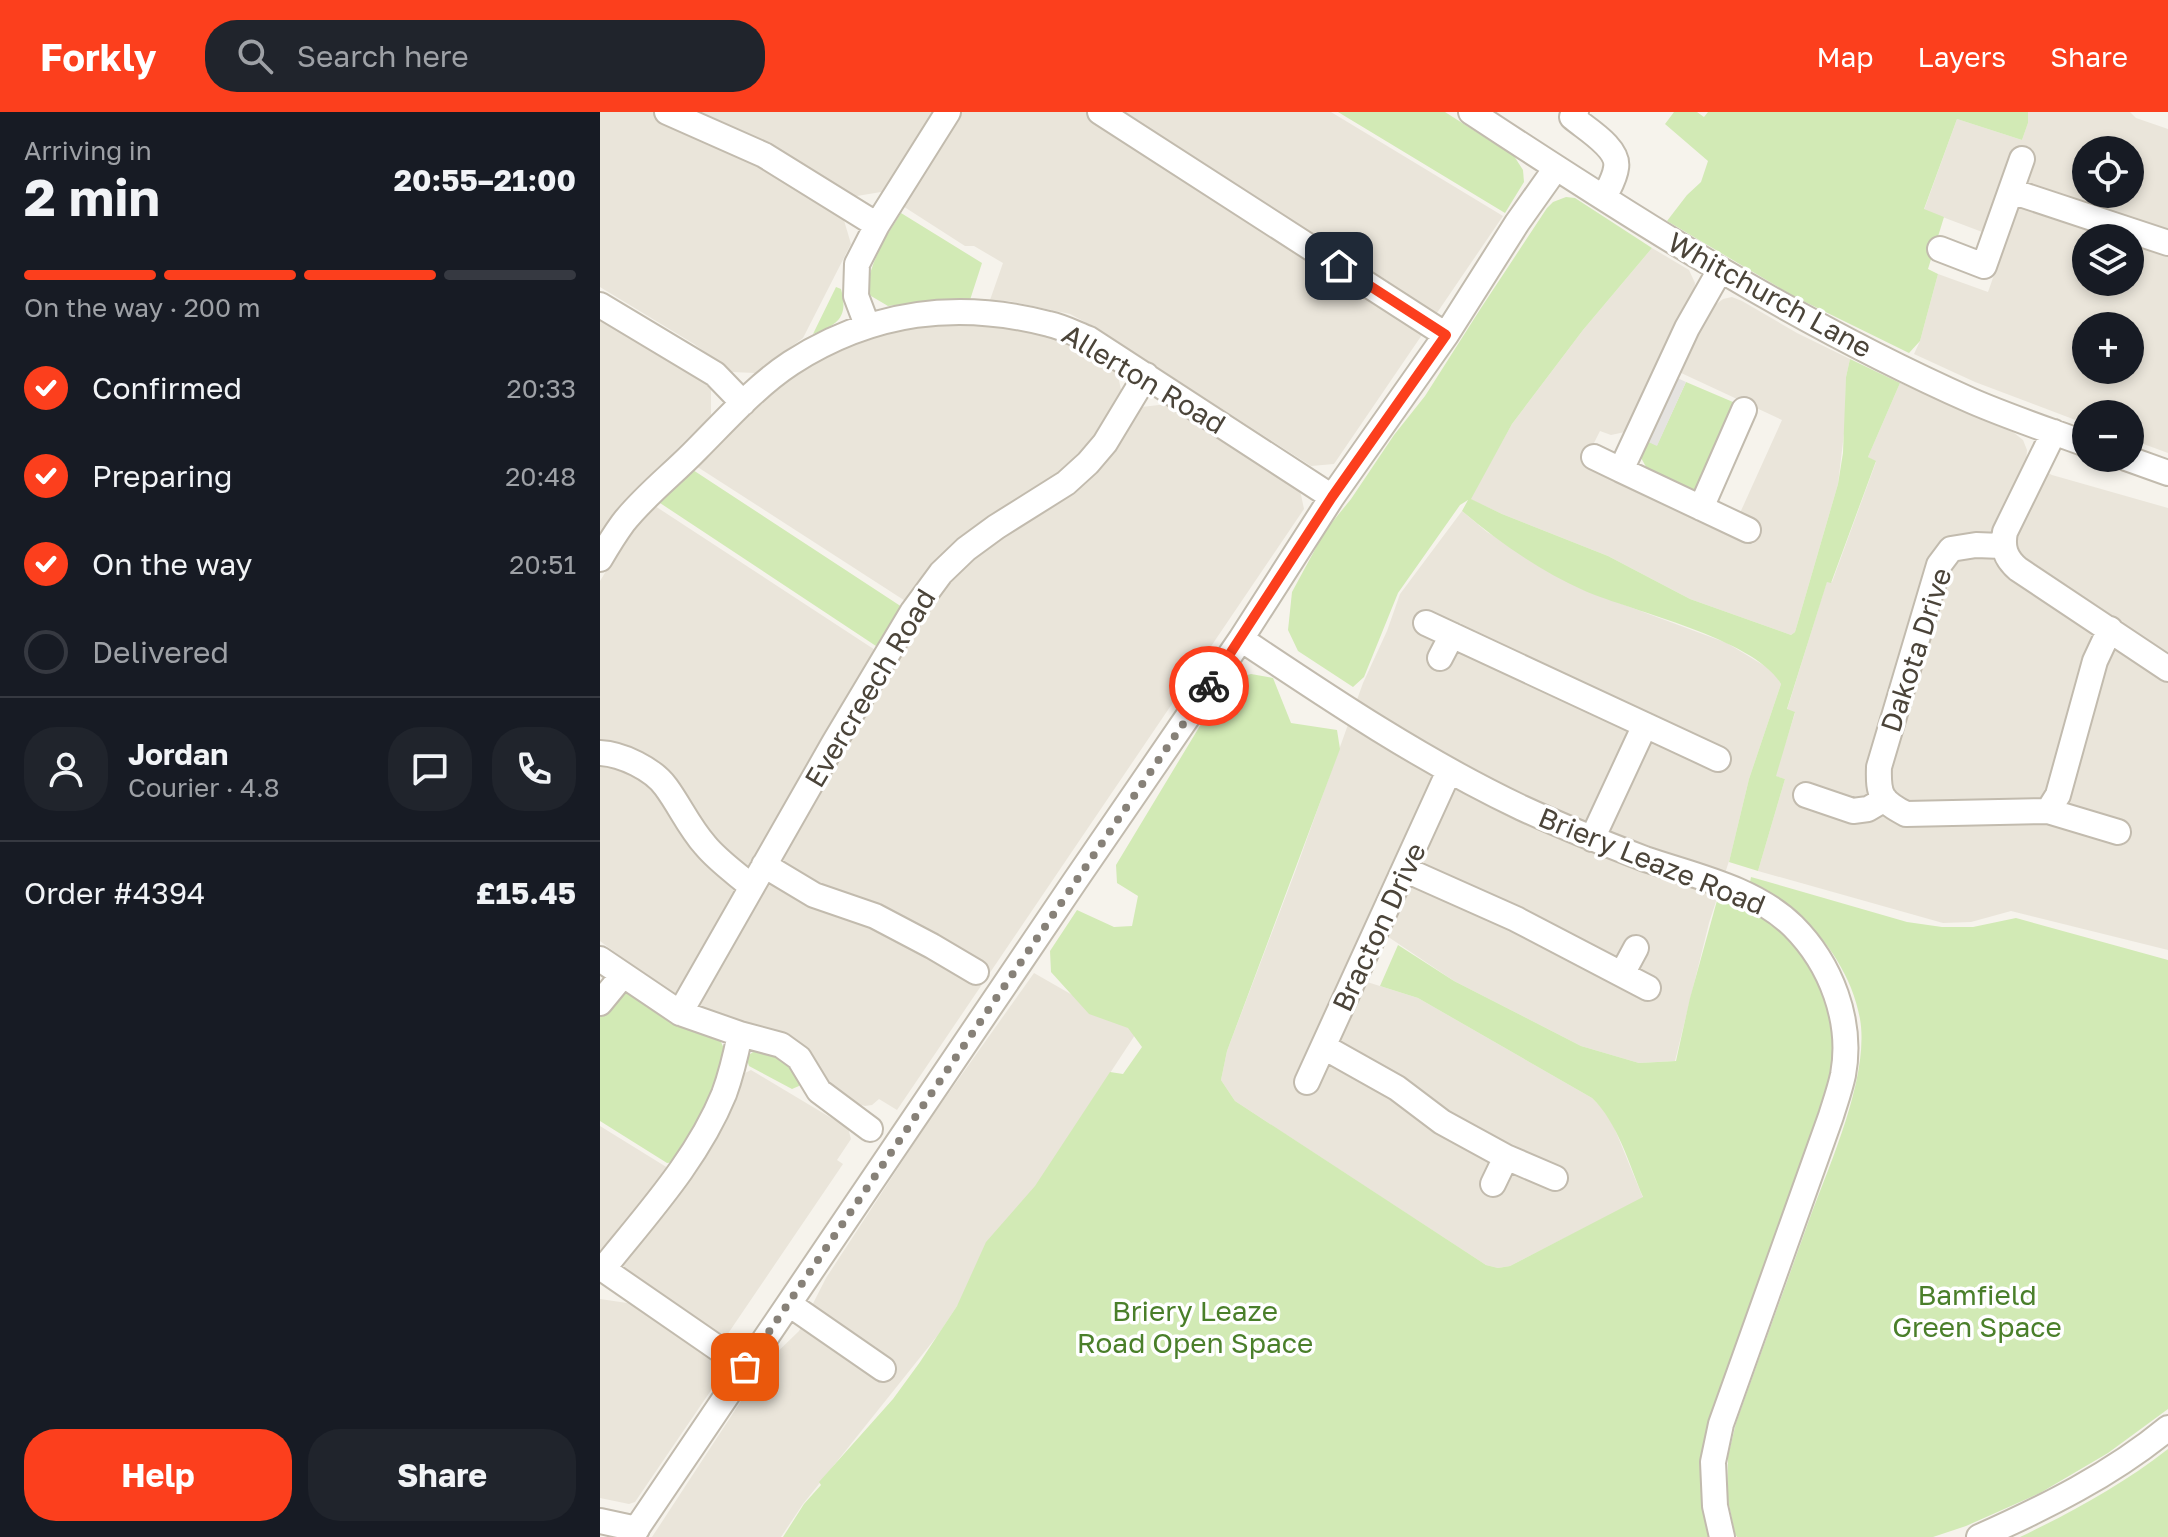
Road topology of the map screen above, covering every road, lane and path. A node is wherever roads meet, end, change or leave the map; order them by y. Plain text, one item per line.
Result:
1 (667, 112) edge
2 (948, 112) edge
3 (1100, 112) edge
4 (1471, 112) edge
5 (1568, 122) edge
6 (2022, 159) dead end
7 (1556, 168) junction
8 (2011, 191) junction
9 (1604, 198) junction
10 (877, 225) junction
11 (2168, 243) edge
12 (1940, 249) dead end
13 (1720, 270) junction
14 (600, 305) edge
15 (867, 325) junction
16 (1446, 335) junction
17 (1146, 375) junction
18 (743, 403) junction
19 (1744, 410) dead end
20 (2054, 432) junction
21 (2072, 439) edge
22 (1594, 457) dead end
23 (2144, 464) edge
24 (1621, 470) junction
25 (2168, 473) edge
26 (1332, 497) junction
27 (1701, 508) junction
28 (1748, 530) dead end
29 (2002, 546) junction
30 (600, 559) edge
31 (1426, 623) dead end
32 (2110, 629) junction
33 (1452, 635) junction
34 (1241, 639) junction
35 (1440, 658) dead end
36 (2168, 669) edge
37 (1645, 725) junction
38 (600, 753) edge
39 (1718, 759) dead end
40 (1449, 771) junction
41 (1806, 795) dead end
42 (1885, 799) junction
43 (2048, 811) junction
44 (2118, 832) dead end
45 (1592, 839) junction
46 (764, 865) junction
47 (1406, 870) junction
48 (752, 887) junction
49 (1636, 948) dead end
50 (600, 959) edge
51 (976, 972) dead end
52 (1622, 974) junction
53 (623, 975) junction
54 (1648, 988) dead end
55 (600, 1003) edge
56 (680, 1013) junction
57 (740, 1034) junction
58 (1324, 1047) junction
59 (1307, 1082) dead end
60 (870, 1129) dead end
61 (1506, 1157) junction
62 (1555, 1178) dead end
63 (1493, 1184) dead end
64 (601, 1268) edge
65 (789, 1304) junction
66 (745, 1367) junction
67 (883, 1369) dead end
68 (2168, 1428) edge
69 (600, 1521) edge
70 (634, 1533) edge
71 (1722, 1537) edge
72 (1979, 1537) edge

1 - 10 street
2 - 10 street
3 - 16 street
4 - 7 street, Whitchurch Lane
5 - 9 street
6 - 8 street
7 - 9 street, Whitchurch Lane
7 - 16 street
8 - 11 street
8 - 12 street
9 - 13 street, Whitchurch Lane
10 - 15 street
13 - 20 street, Whitchurch Lane
13 - 24 street
14 - 18 street
15 - 17 street, Allerton Road
15 - 18 street, Allerton Road
16 - 26 street
17 - 26 street, Allerton Road
17 - 46 street, Evercreech Road
18 - 30 street, Allerton Road
19 - 27 street
20 - 21 street, Whitchurch Lane
20 - 29 street
22 - 24 street
23 - 25 street
24 - 27 street
26 - 34 street
27 - 28 street
29 - 32 street
29 - 42 street, Dakota Drive
31 - 33 street
32 - 36 street
32 - 43 street
33 - 35 street
33 - 37 street
34 - 40 street, Briery Leaze Road
34 - 65 street
37 - 39 street
37 - 45 street
38 - 48 street
40 - 45 street, Briery Leaze Road
40 - 47 street, Bracton Drive
41 - 42 street
42 - 43 street
43 - 44 street
45 - 71 street, Briery Leaze Road
46 - 48 street, Evercreech Road
46 - 51 street
47 - 52 street
47 - 58 street, Bracton Drive
48 - 56 street, Evercreech Road
49 - 52 street
50 - 53 street
52 - 54 street
53 - 55 street
53 - 56 street
56 - 57 street
57 - 60 street
57 - 64 street
58 - 59 street, Bracton Drive
58 - 61 street
61 - 62 street
61 - 63 street
64 - 66 street
65 - 66 street
65 - 67 street
66 - 70 street
68 - 72 street
69 - 70 street

